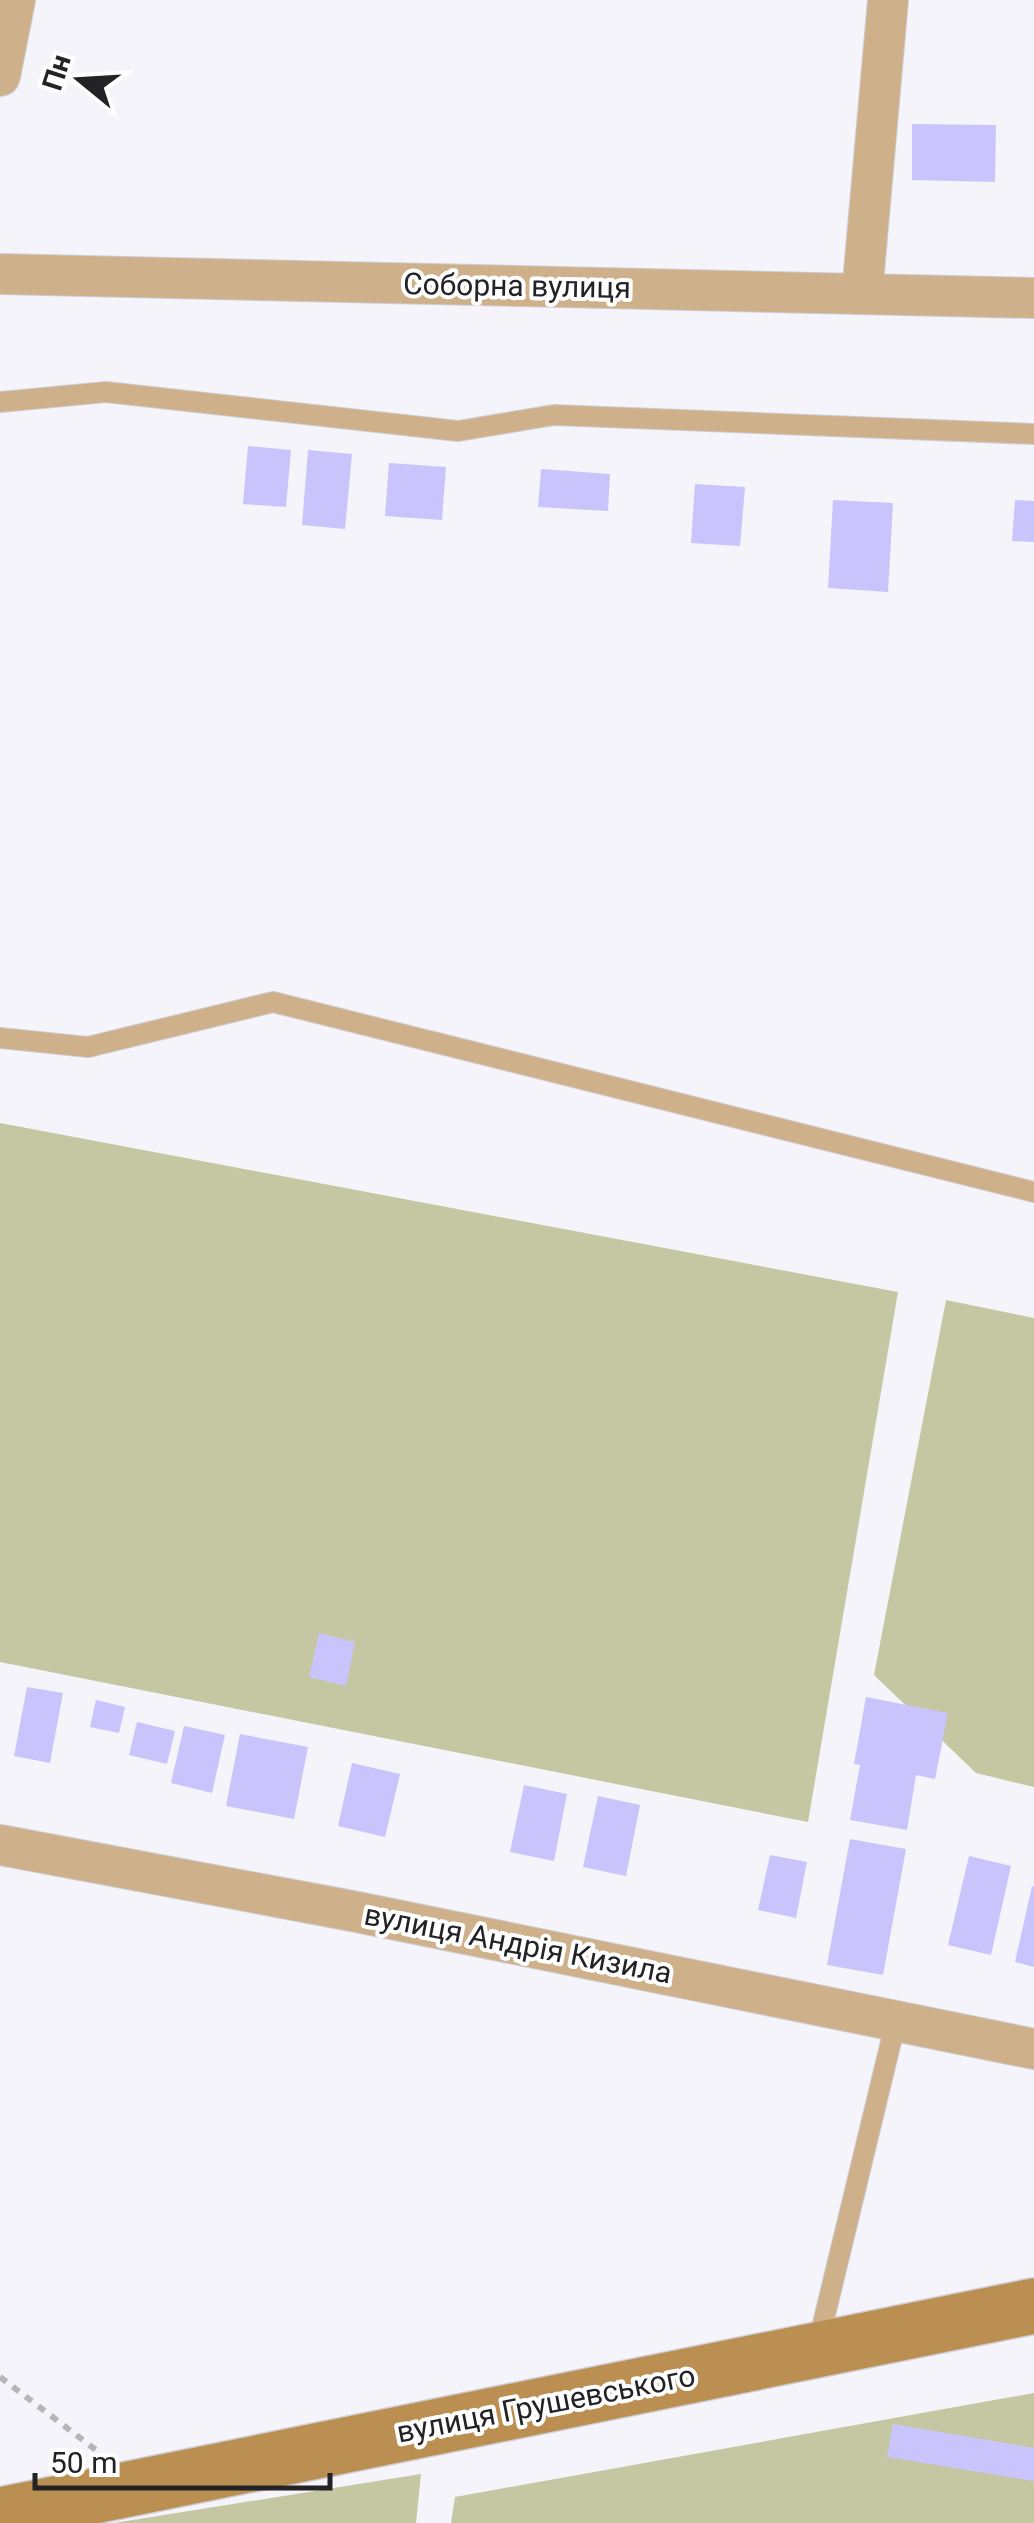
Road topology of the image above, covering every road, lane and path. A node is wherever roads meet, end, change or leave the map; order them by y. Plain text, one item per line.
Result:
1 (15, 0) edge
2 (888, 0) edge
3 (0, 76) edge
4 (0, 274) edge
5 (862, 294) junction
6 (1034, 298) edge
7 (0, 402) edge
8 (1034, 434) edge
9 (0, 1038) edge
10 (1034, 1192) edge
11 (0, 1845) edge
12 (896, 2021) junction
13 (1034, 2048) edge
14 (1034, 2306) edge
15 (816, 2350) junction
16 (0, 2377) edge
17 (143, 2484) junction
18 (0, 2515) edge

1 - 3 street
2 - 5 street
4 - 5 street, Соборна вулиця
5 - 6 street, Соборна вулиця
7 - 8 lane
9 - 10 lane
11 - 12 street, вулиця Андрія Кизила
12 - 13 street, вулиця Андрія Кизила
12 - 15 lane
14 - 15 main road, вулиця Грушевського
15 - 17 main road, вулиця Грушевського
16 - 17 path
17 - 18 main road, вулиця Грушевського

